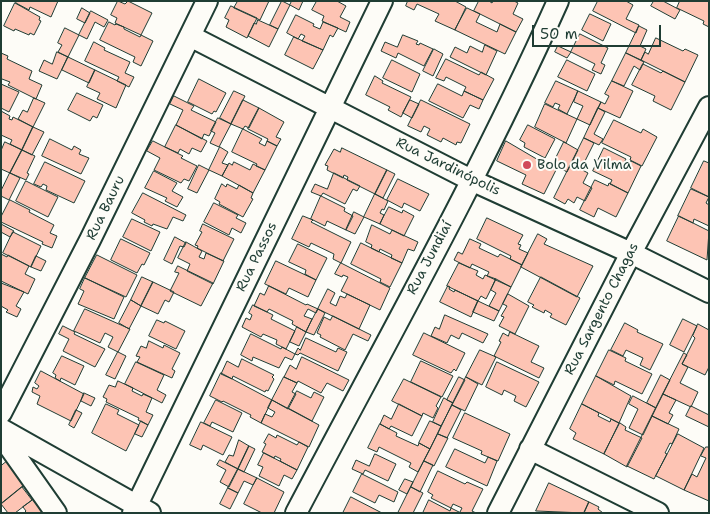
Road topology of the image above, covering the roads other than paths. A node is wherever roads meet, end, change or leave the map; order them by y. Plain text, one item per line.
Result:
1 (207, 1) edge
2 (382, 1) edge
3 (558, 1) edge
4 (190, 36) junction
5 (709, 107) edge
6 (330, 108) junction
7 (471, 180) junction
8 (631, 253) junction
9 (709, 292) edge
10 (1, 413) edge
11 (1, 429) edge
12 (1, 435) edge
13 (530, 449) junction
14 (140, 511) edge
15 (56, 513) edge
16 (296, 513) edge
17 (498, 513) edge
18 (658, 513) edge

1 - 4 street, Rua Bauru
2 - 6 street, Rua Passos
3 - 7 street, Rua Jundiaí
4 - 6 street, Rua Jardinópolis
4 - 10 street, Rua Bauru
5 - 8 street, Rua Sargento Chagas
6 - 7 street, Rua Jardinópolis
6 - 14 street, Rua Passos
7 - 8 street, Rua Jardinópolis
7 - 16 street, Rua Jundiaí
8 - 9 street, Rua Jardinópolis
8 - 13 street, Rua Sargento Chagas
11 - 14 street
12 - 15 street
13 - 17 street, Rua Sargento Chagas
13 - 18 street

